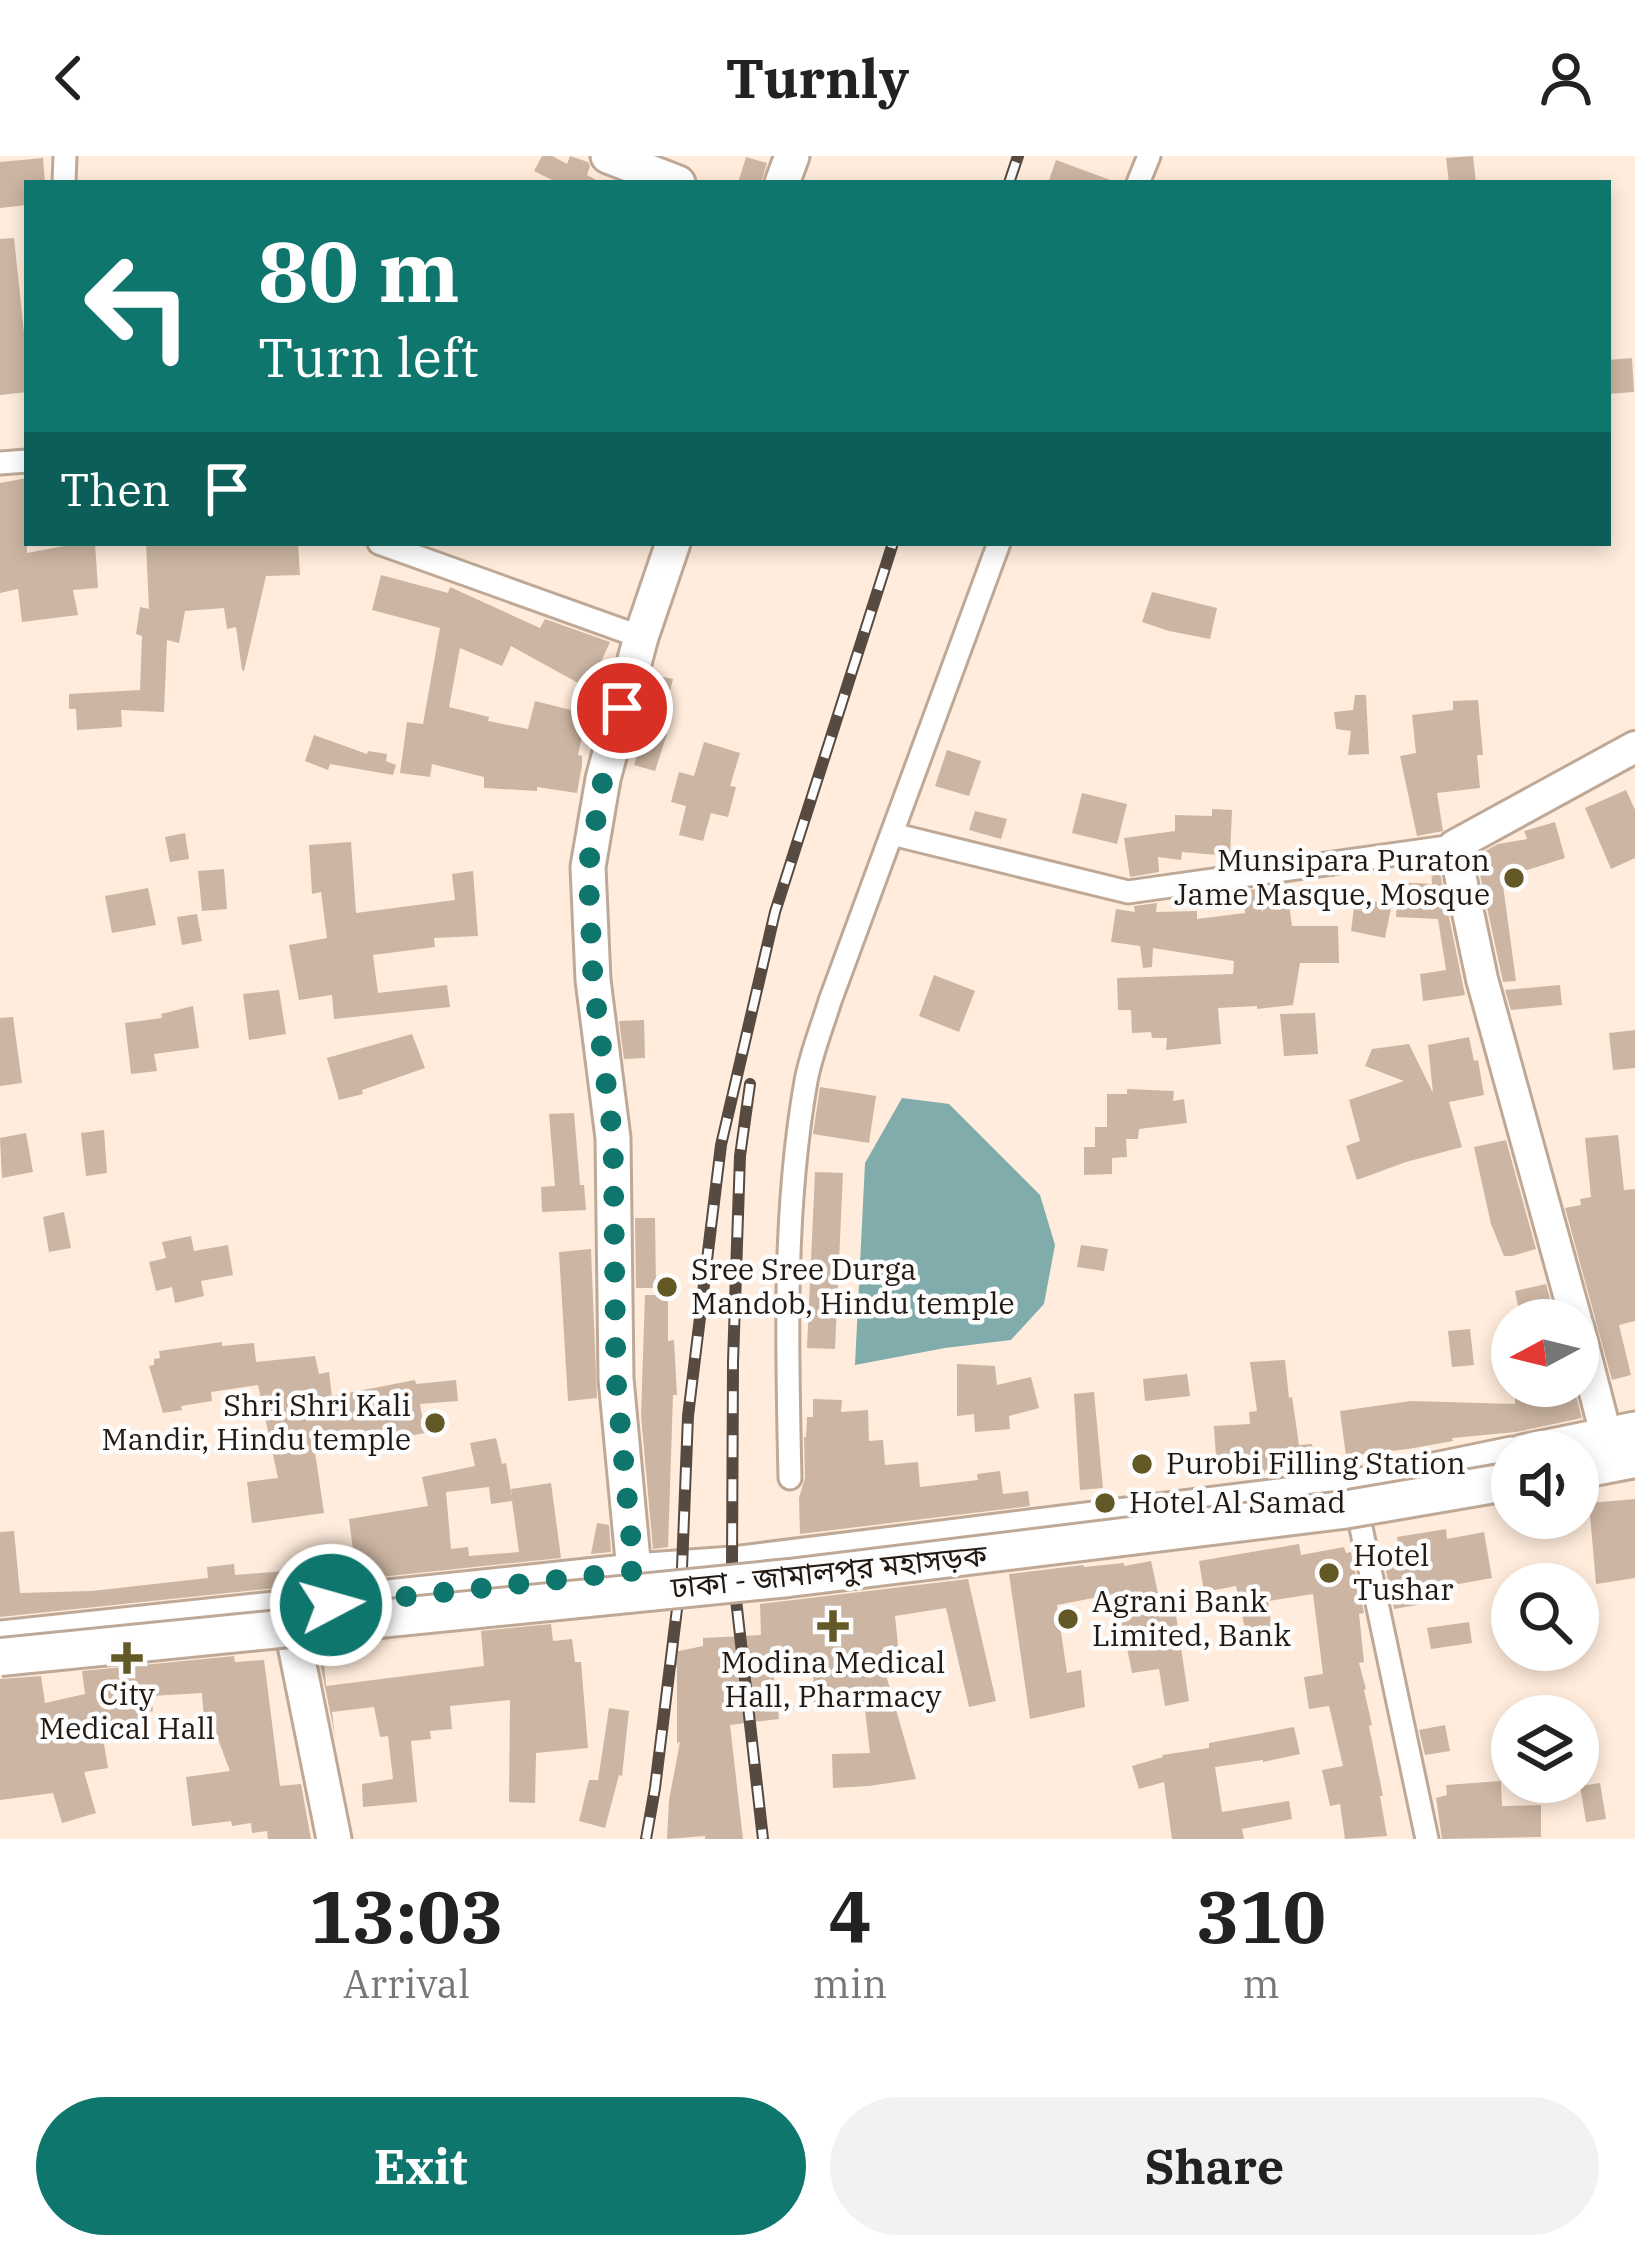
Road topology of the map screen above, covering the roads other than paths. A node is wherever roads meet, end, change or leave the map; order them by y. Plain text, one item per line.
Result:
1 (608, 156) edge
2 (670, 180) edge
3 (387, 546) edge
4 (672, 546) edge
5 (998, 546) edge
6 (641, 638) junction
7 (1635, 747) edge
8 (892, 834) junction
9 (1454, 846) junction
10 (1570, 1299) edge
11 (1599, 1378) edge
12 (1621, 1432) edge
13 (1491, 1458) edge
14 (1635, 1460) edge
15 (1599, 1466) edge
16 (790, 1478) dead end
17 (1491, 1485) edge
18 (1352, 1486) junction
19 (634, 1571) junction
20 (288, 1610) junction
21 (0, 1638) edge
22 (0, 1657) edge
23 (334, 1839) edge
24 (1426, 1839) edge

1 - 2 main road
3 - 6 street
4 - 6 main road
5 - 8 street
6 - 19 main road
7 - 9 main road
8 - 9 street
8 - 16 street
9 - 10 main road
11 - 12 main road
13 - 18 main road
14 - 15 highway
17 - 22 highway, ঢাকা - জামালপুর মহাসড়ক, bridge
18 - 19 main road
18 - 24 street
19 - 20 main road
20 - 21 main road
20 - 23 main road

